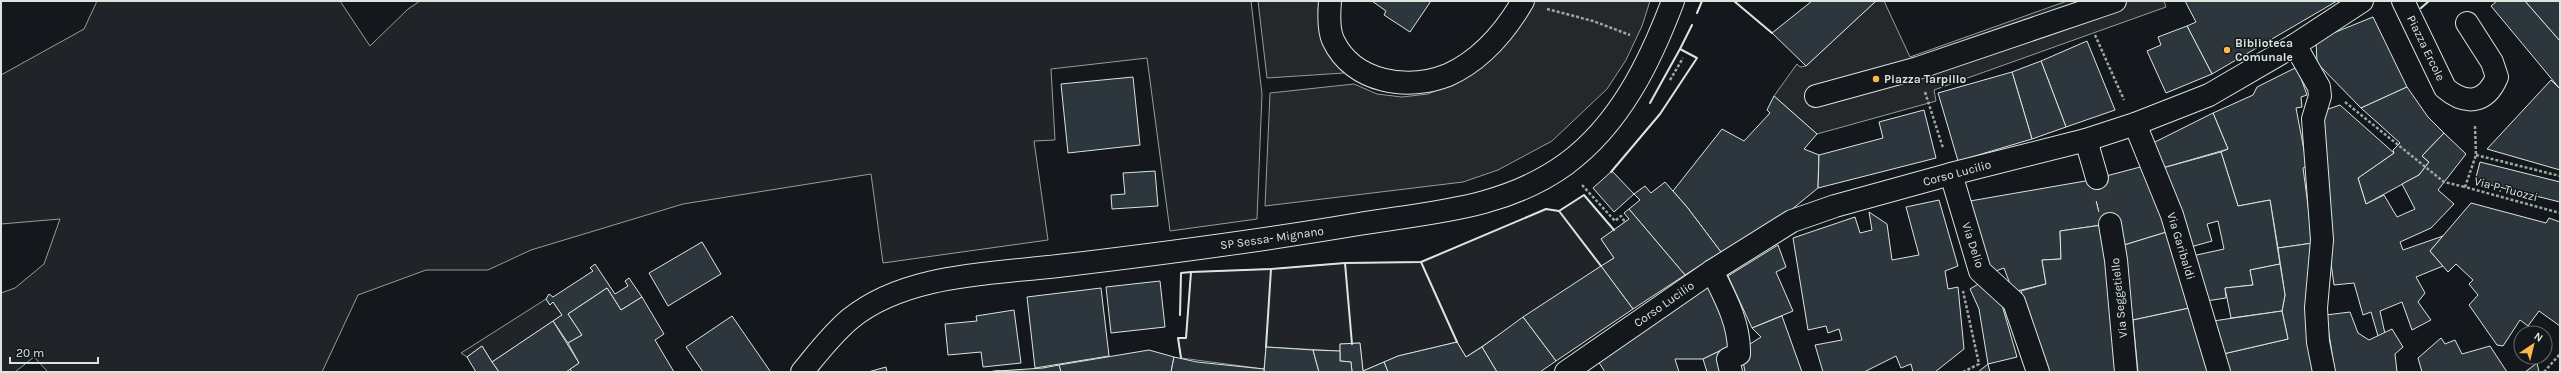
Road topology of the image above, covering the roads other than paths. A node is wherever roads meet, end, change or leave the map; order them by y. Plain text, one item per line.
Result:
1 (1330, 1) edge
2 (1673, 1) edge
3 (2115, 1) edge
4 (2362, 1) edge
5 (2403, 1) edge
6 (1522, 2) edge
7 (2467, 23) dead end
8 (2295, 46) junction
9 (1816, 96) dead end
10 (2135, 124) junction
11 (2086, 140) junction
12 (1950, 174) junction
13 (2097, 178) tunnel mouth
14 (2110, 224) tunnel mouth
15 (1712, 271) junction
16 (1577, 369) edge
17 (802, 372) edge
18 (1731, 372) edge
19 (2038, 372) edge
20 (2126, 372) edge
21 (2219, 372) edge
22 (2324, 372) edge

1 - 6 street
2 - 17 street, SP Sessa- Mignano
3 - 9 street
4 - 8 street, Corso Lucilio
5 - 7 street, Piazza Ercole
8 - 10 street, Corso Lucilio
8 - 22 street
10 - 11 street, Corso Lucilio
10 - 21 street, Via Garibaldi
11 - 12 street, Corso Lucilio
11 - 13 street
12 - 15 street, Corso Lucilio
12 - 19 street, Via Delio
14 - 20 street, Via Seggetiello
15 - 16 street, Corso Lucilio
15 - 18 street

